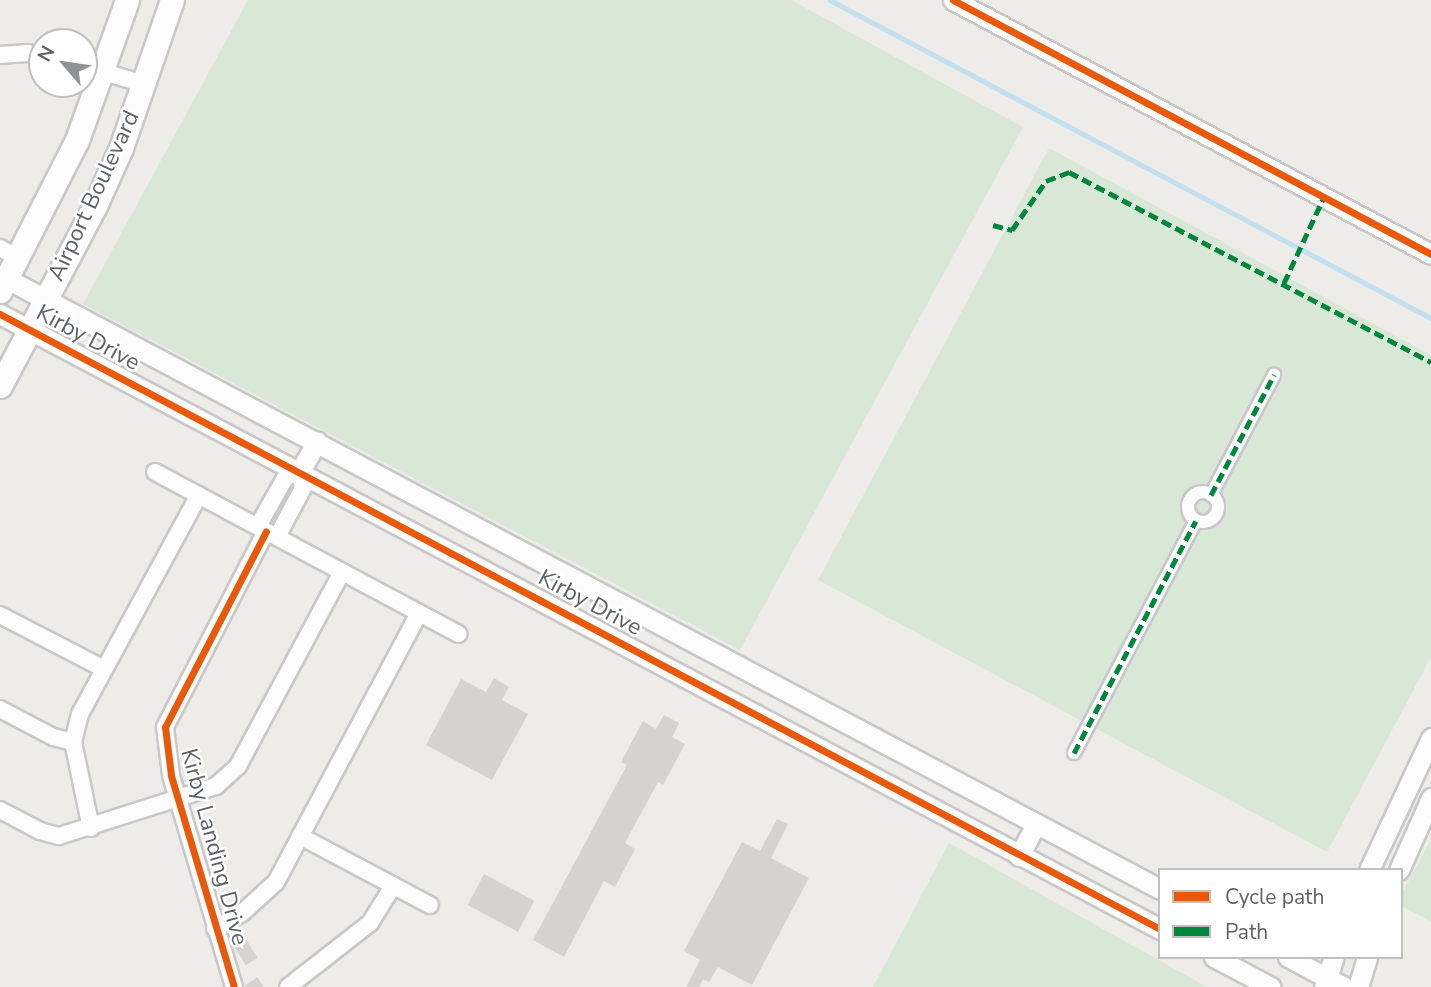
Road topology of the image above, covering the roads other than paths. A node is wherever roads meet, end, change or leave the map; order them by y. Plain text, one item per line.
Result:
1 (127, 0) edge
2 (172, 0) edge
3 (953, 0) edge
4 (28, 52) edge
5 (0, 55) edge
6 (98, 60) edge
7 (98, 69) edge
8 (144, 84) junction
9 (87, 98) edge
10 (9, 253) edge
11 (1431, 254) edge
12 (3, 286) edge
13 (46, 300) junction
14 (0, 314) edge
15 (30, 329) junction
16 (1274, 374) dead end
17 (0, 386) edge
18 (317, 441) junction
19 (300, 471) junction
20 (155, 472) dead end
21 (199, 495) junction
22 (1211, 495) junction
23 (1196, 521) junction
24 (267, 531) junction
25 (538, 561) junction
26 (342, 572) junction
27 (523, 590) junction
28 (419, 613) junction
29 (0, 615) edge
30 (459, 635) dead end
31 (104, 669) junction
32 (754, 675) junction
33 (738, 703) junction
34 (0, 709) edge
35 (1431, 738) edge
36 (73, 742) junction
37 (1074, 752) dead end
38 (1431, 798) edge
39 (177, 799) junction
40 (0, 810) edge
41 (1036, 824) junction
42 (92, 828) junction
43 (300, 836) junction
44 (1019, 856) junction
45 (1370, 868) edge
46 (1400, 868) edge
47 (393, 886) junction
48 (1158, 888) edge
49 (430, 905) dead end
50 (1158, 928) edge
51 (215, 929) junction
52 (1218, 959) edge
53 (1291, 959) edge
54 (1334, 959) edge
55 (1366, 959) edge
56 (1332, 984) edge
57 (234, 987) edge
58 (288, 987) edge
59 (1271, 987) edge
60 (1358, 987) edge

1 - 6 main road, Airport Boulevard
2 - 8 main road, Airport Boulevard
3 - 11 street
4 - 5 street
7 - 8 street
8 - 13 main road, Airport Boulevard
9 - 10 main road, Airport Boulevard
10 - 12 main road, Airport Boulevard
12 - 13 street, Kirby Drive
13 - 15 main road, Airport Boulevard
13 - 18 street, Kirby Drive
14 - 15 street, Kirby Drive
15 - 17 main road, Airport Boulevard
15 - 19 street, Kirby Drive
16 - 22 street
18 - 19 street
18 - 25 street, Kirby Drive
19 - 24 street, Kirby Landing Drive
19 - 27 street, Kirby Drive
20 - 21 street
21 - 24 street
21 - 31 street
22 - 23 street
22 - 23 street
23 - 37 street
24 - 26 street
24 - 39 street, Kirby Landing Drive
25 - 27 street
25 - 32 street, Kirby Drive
26 - 28 street
26 - 39 street
27 - 33 street, Kirby Drive
28 - 30 street
28 - 43 street
29 - 31 street
31 - 36 street
32 - 33 street
32 - 41 street, Kirby Drive
33 - 44 street, Kirby Drive
34 - 36 street
35 - 45 street
36 - 42 street
38 - 46 street
39 - 42 street
39 - 51 street, Kirby Landing Drive
40 - 42 street
41 - 44 street
41 - 48 street, Kirby Drive
43 - 47 street
43 - 51 street
44 - 50 street, Kirby Drive
47 - 49 street
47 - 58 street
51 - 57 street, Kirby Landing Drive
52 - 59 street
53 - 56 street
54 - 56 street
55 - 60 street

